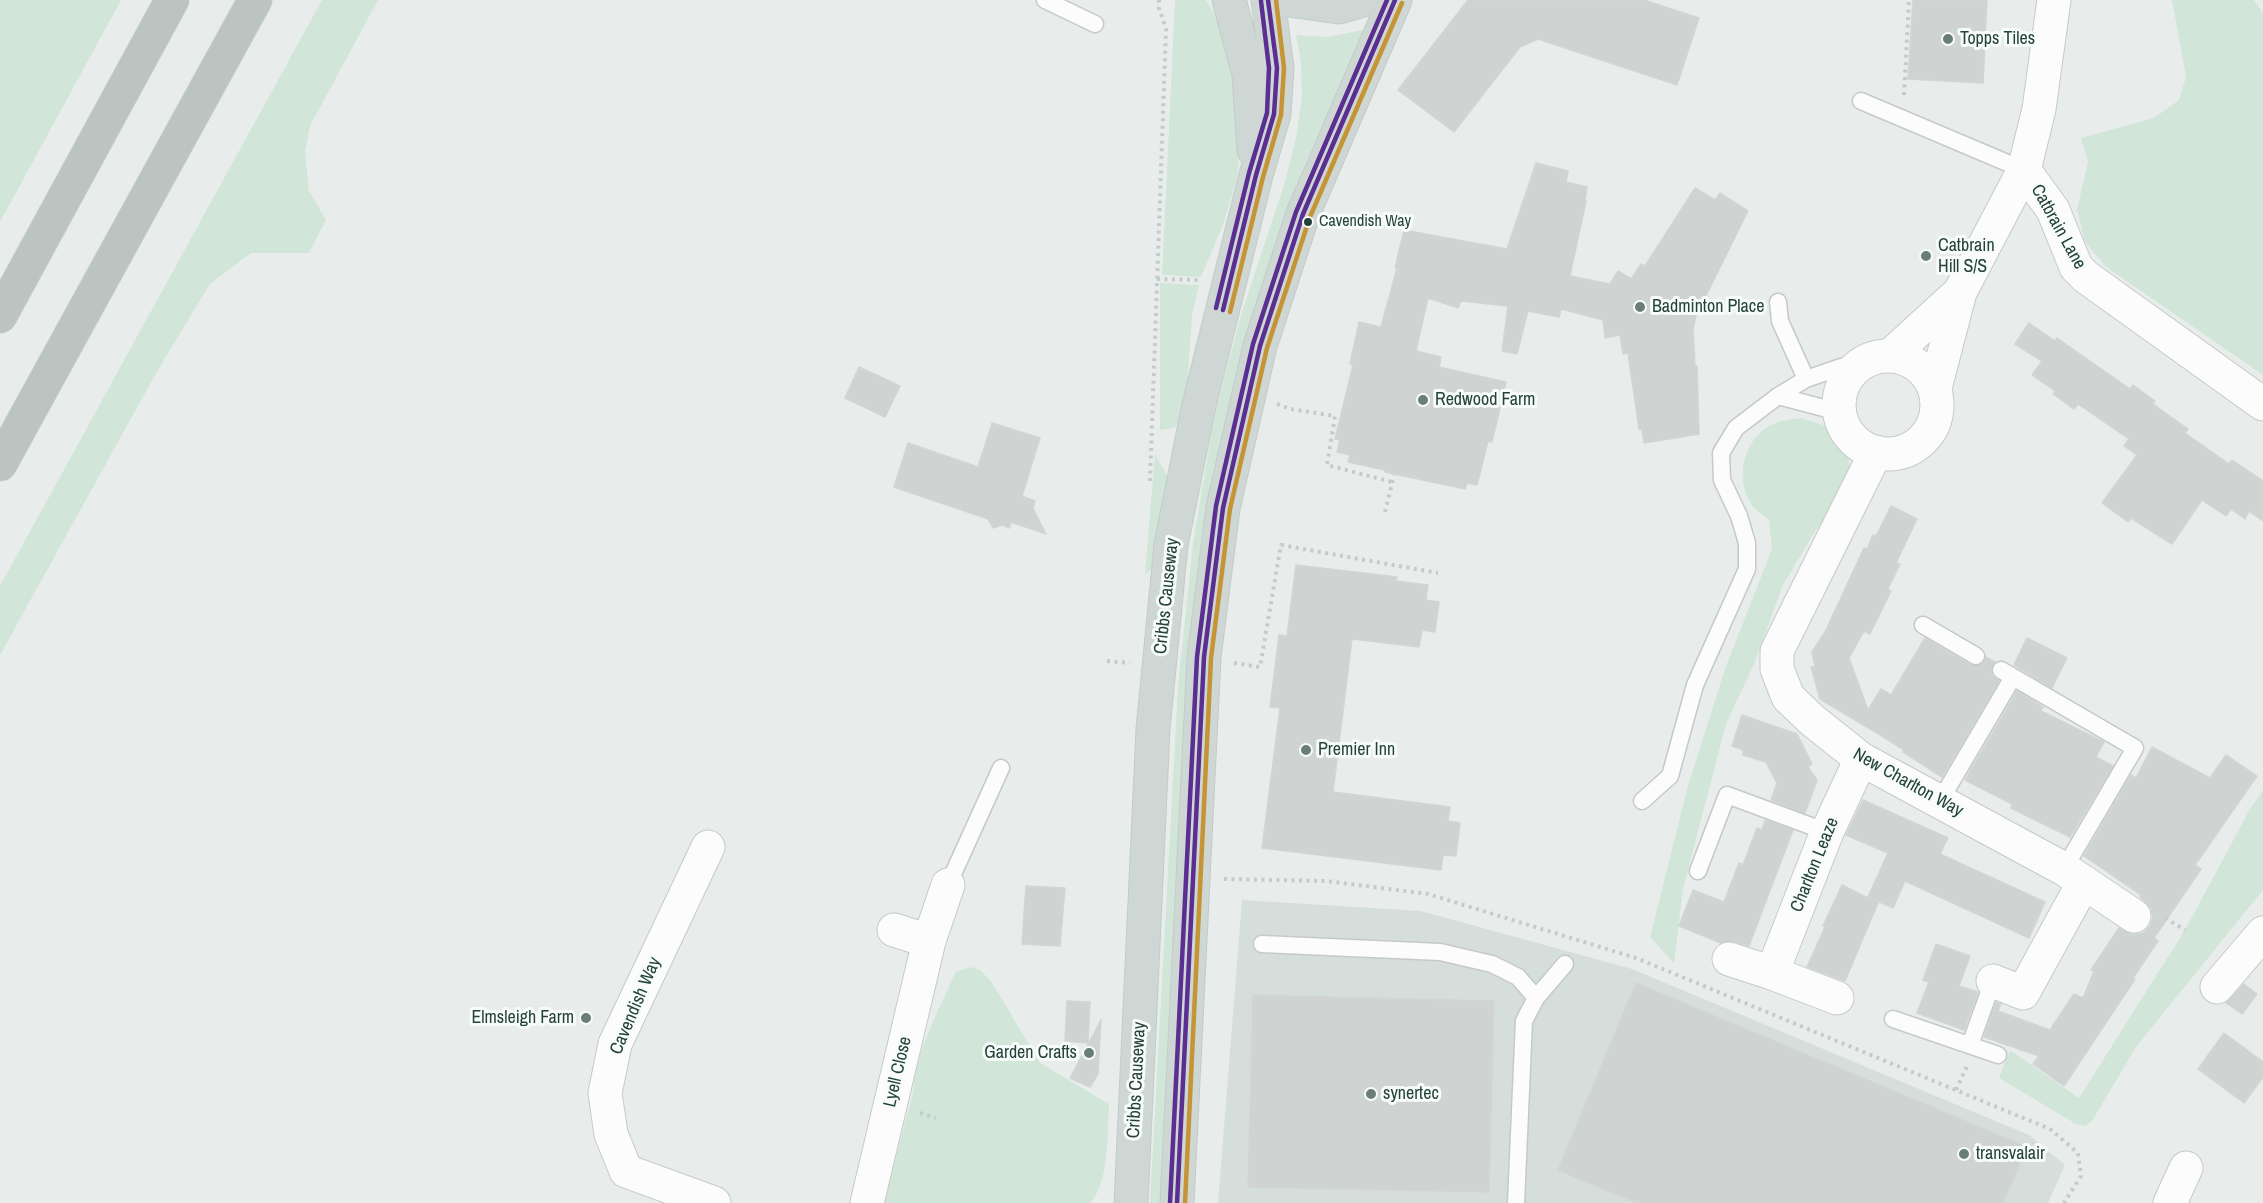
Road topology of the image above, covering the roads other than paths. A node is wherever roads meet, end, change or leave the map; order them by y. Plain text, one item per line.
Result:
1 (172, 0) edge
2 (255, 0) edge
3 (1045, 0) edge
4 (1229, 0) edge
5 (1268, 0) edge
6 (1289, 0) edge
7 (1363, 0) edge
8 (1395, 0) edge
9 (2054, 0) edge
10 (1095, 24) dead end
11 (1861, 101) dead end
12 (2024, 170) junction
13 (1256, 176) junction
14 (1960, 292) junction
15 (1778, 302) dead end
16 (0, 316) edge
17 (1891, 355) junction
18 (1858, 365) junction
19 (1806, 379) junction
20 (1935, 388) junction
21 (1778, 396) junction
22 (2263, 404) edge
23 (1839, 412) junction
24 (1876, 452) junction
25 (0, 464) edge
26 (1923, 625) dead end
27 (1976, 656) dead end
28 (1861, 759) junction
29 (1001, 768) dead end
30 (1642, 801) dead end
31 (1940, 801) junction
32 (1827, 832) junction
33 (708, 847) dead end
34 (1698, 871) dead end
35 (2074, 875) junction
36 (948, 885) joint
37 (2134, 916) dead end
38 (894, 930) dead end
39 (2263, 933) edge
40 (929, 940) junction
41 (1262, 944) dead end
42 (1729, 959) dead end
43 (1565, 964) dead end
44 (1772, 973) junction
45 (1993, 981) joint
46 (2217, 987) dead end
47 (1536, 998) junction
48 (1837, 998) dead end
49 (1893, 1019) dead end
50 (1970, 1045) junction
51 (1998, 1055) dead end
52 (2186, 1168) dead end
53 (714, 1203) edge
54 (867, 1203) edge
55 (1131, 1203) edge
56 (1177, 1203) edge
57 (1516, 1203) edge
58 (2170, 1203) edge

1 - 16 highway
2 - 25 highway
3 - 10 lane
4 - 13 main road
5 - 13 main road, Cribbs Causeway
6 - 7 main road
8 - 56 main road
9 - 12 street, Catbrain Lane
11 - 12 lane
12 - 14 street
12 - 22 street, Catbrain Lane
13 - 55 main road, Cribbs Causeway
14 - 17 street
14 - 20 street
15 - 19 lane
17 - 18 street
17 - 20 street
18 - 19 lane
18 - 23 street
19 - 21 lane
20 - 24 street
21 - 23 lane
21 - 30 lane
23 - 24 street
24 - 28 street, New Charlton Way
26 - 27 lane
28 - 31 street, New Charlton Way
28 - 32 street, Charlton Leaze
29 - 36 lane, Lyell Close
31 - 35 street, New Charlton Way
31 - 35 lane
32 - 34 lane
32 - 44 street, Charlton Leaze
33 - 53 street, Cavendish Way
35 - 37 street, New Charlton Way
35 - 45 street
36 - 40 street, Lyell Close
38 - 40 street
39 - 46 street
40 - 54 street, Lyell Close
41 - 47 lane
42 - 44 street
43 - 47 lane
44 - 48 street
45 - 50 lane
47 - 57 lane
49 - 50 lane
50 - 51 lane
52 - 58 street

